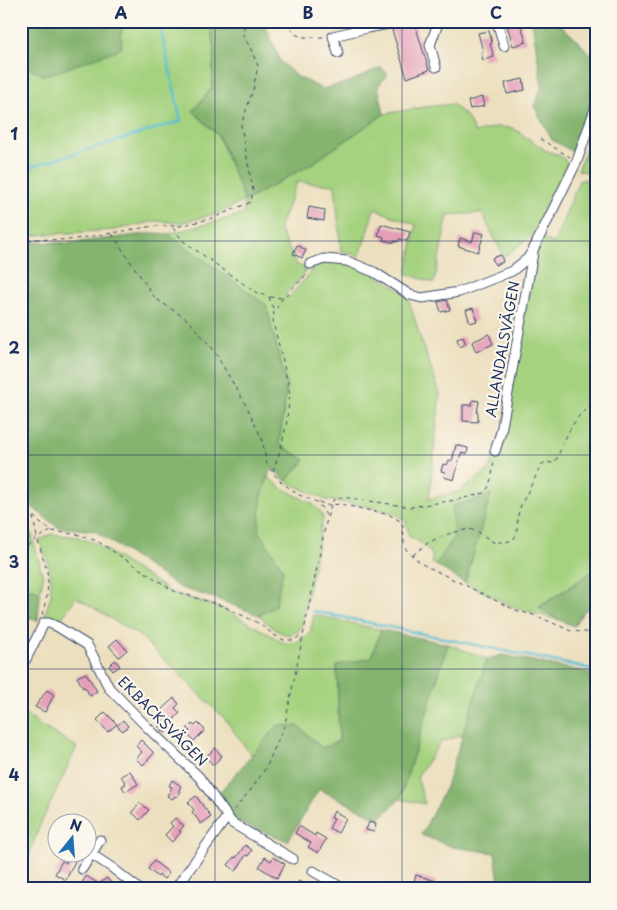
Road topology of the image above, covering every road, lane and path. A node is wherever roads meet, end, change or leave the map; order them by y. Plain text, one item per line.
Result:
1 (245, 21) edge
2 (287, 21) edge
3 (394, 21) edge
4 (439, 21) edge
5 (497, 21) edge
6 (333, 36) junction
7 (504, 46) dead end
8 (338, 53) dead end
9 (436, 66) dead end
10 (596, 106) edge
11 (540, 139) dead end
12 (577, 161) junction
13 (172, 226) junction
14 (112, 234) junction
15 (21, 245) edge
16 (533, 250) junction
17 (310, 264) joint
18 (269, 297) junction
19 (283, 298) junction
20 (274, 312) junction
21 (596, 400) edge
22 (495, 451) joint
23 (273, 473) junction
24 (21, 496) edge
25 (317, 502) junction
26 (331, 505) junction
27 (33, 517) junction
28 (327, 518) junction
29 (52, 531) junction
30 (37, 538) junction
31 (21, 552) edge
32 (412, 556) junction
33 (44, 623) junction
34 (596, 633) edge
35 (304, 634) junction
36 (21, 662) edge
37 (227, 817) junction
38 (100, 840) dead end
39 (98, 843) edge
40 (292, 858) dead end
41 (98, 859) edge
42 (86, 862) edge
43 (82, 869) dead end
44 (313, 870) dead end
45 (139, 889) edge
46 (175, 889) edge
47 (344, 889) edge

1 - 13 path
2 - 6 path
3 - 6 street
4 - 9 street
5 - 7 street
6 - 8 street
10 - 12 street, ALLANDALSVÄGEN
11 - 12 path
12 - 16 street, ALLANDALSVÄGEN
13 - 14 path
13 - 18 path
14 - 15 path
14 - 23 path
16 - 17 street, ALLANDALSVÄGEN
16 - 22 street, ALLANDALSVÄGEN
17 - 19 path
18 - 19 path
18 - 20 path
19 - 20 path
20 - 23 path
21 - 32 path
22 - 26 path
23 - 25 path
24 - 27 path
25 - 26 path
25 - 28 path
26 - 28 path
26 - 32 path
27 - 29 path
27 - 30 path
28 - 35 path
29 - 30 path
29 - 35 path
30 - 31 path
30 - 33 path
32 - 34 path
33 - 36 street
33 - 37 street, EKBACKSVÄGEN
35 - 37 path
37 - 40 street, EKBACKSVÄGEN
37 - 46 street
38 - 39 street
41 - 45 street
42 - 43 street
44 - 47 street

